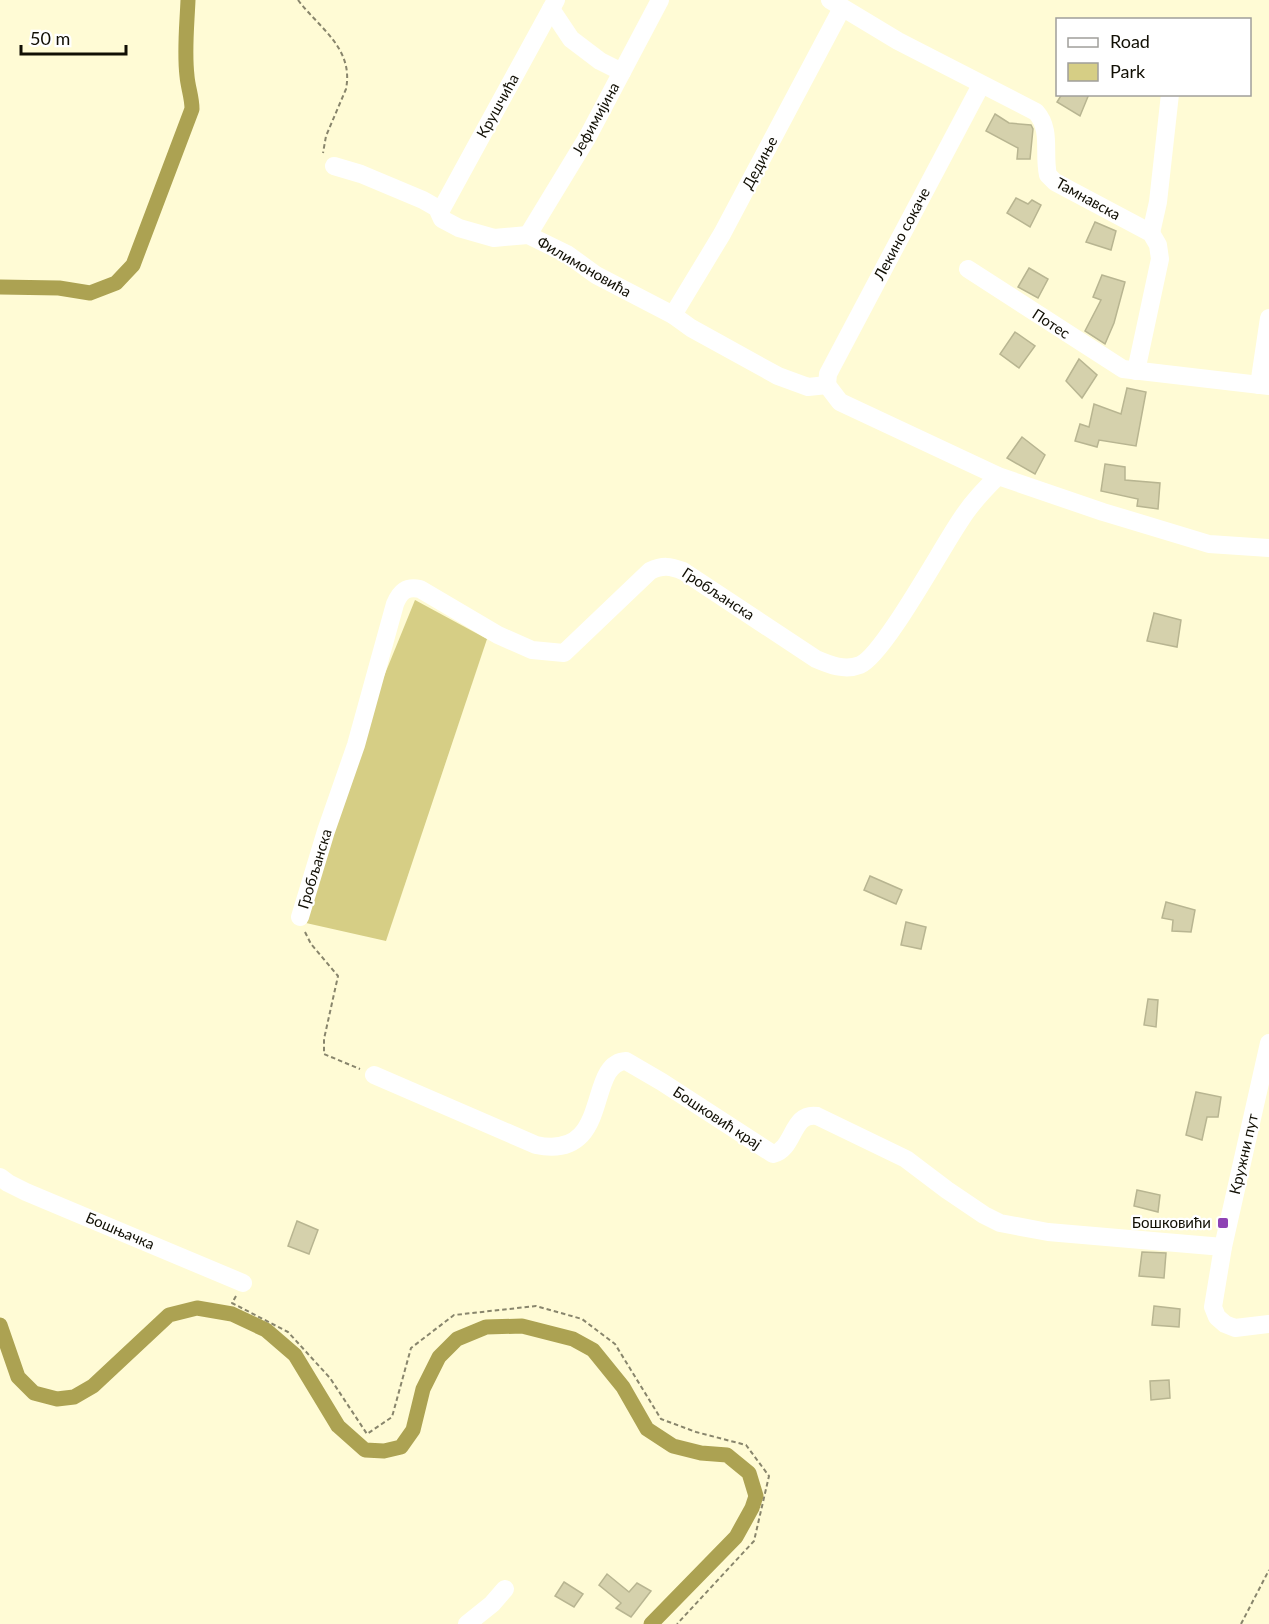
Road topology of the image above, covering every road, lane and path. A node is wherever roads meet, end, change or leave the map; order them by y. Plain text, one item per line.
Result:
1 (298, 0) edge
2 (660, 0) edge
3 (836, 4) edge
4 (554, 5) edge
5 (622, 72) junction
6 (981, 85) junction
7 (1170, 96) edge
8 (334, 166) joint
9 (440, 212) junction
10 (1151, 234) junction
11 (528, 235) junction
12 (968, 269) dead end
13 (674, 315) junction
14 (1269, 318) edge
15 (1137, 371) junction
16 (827, 385) junction
17 (1264, 385) edge
18 (998, 477) junction
19 (1269, 548) edge
20 (300, 917) joint
21 (1269, 1043) edge
22 (374, 1075) joint
23 (0, 1177) edge
24 (1223, 1247) junction
25 (243, 1282) joint
26 (1269, 1324) edge
27 (1269, 1570) edge
28 (505, 1588) dead end
29 (467, 1624) edge
30 (677, 1624) edge
31 (1241, 1624) edge

1 - 8 path
2 - 5 street, Јефимијина
3 - 6 street, Тамнавска
3 - 13 street, Дедиње
4 - 5 street
4 - 9 street, Крушчића
5 - 11 street, Јефимијина
6 - 10 street, Тамнавска
6 - 16 street, Лекино сокаче
7 - 10 street
8 - 9 street, Филимоновића
9 - 11 street, Филимоновића
10 - 15 street
11 - 13 street, Филимоновића
12 - 15 street, Потес
13 - 16 street, Филимоновића
14 - 17 street
15 - 17 street
16 - 18 street
18 - 19 street
18 - 20 street, Гробљанска
20 - 22 path
21 - 24 street, Кружни пут
22 - 24 street, Бошковић крај
23 - 25 street, Бошњачка
24 - 26 street, Кружни пут
25 - 30 path
27 - 31 path
28 - 29 street

